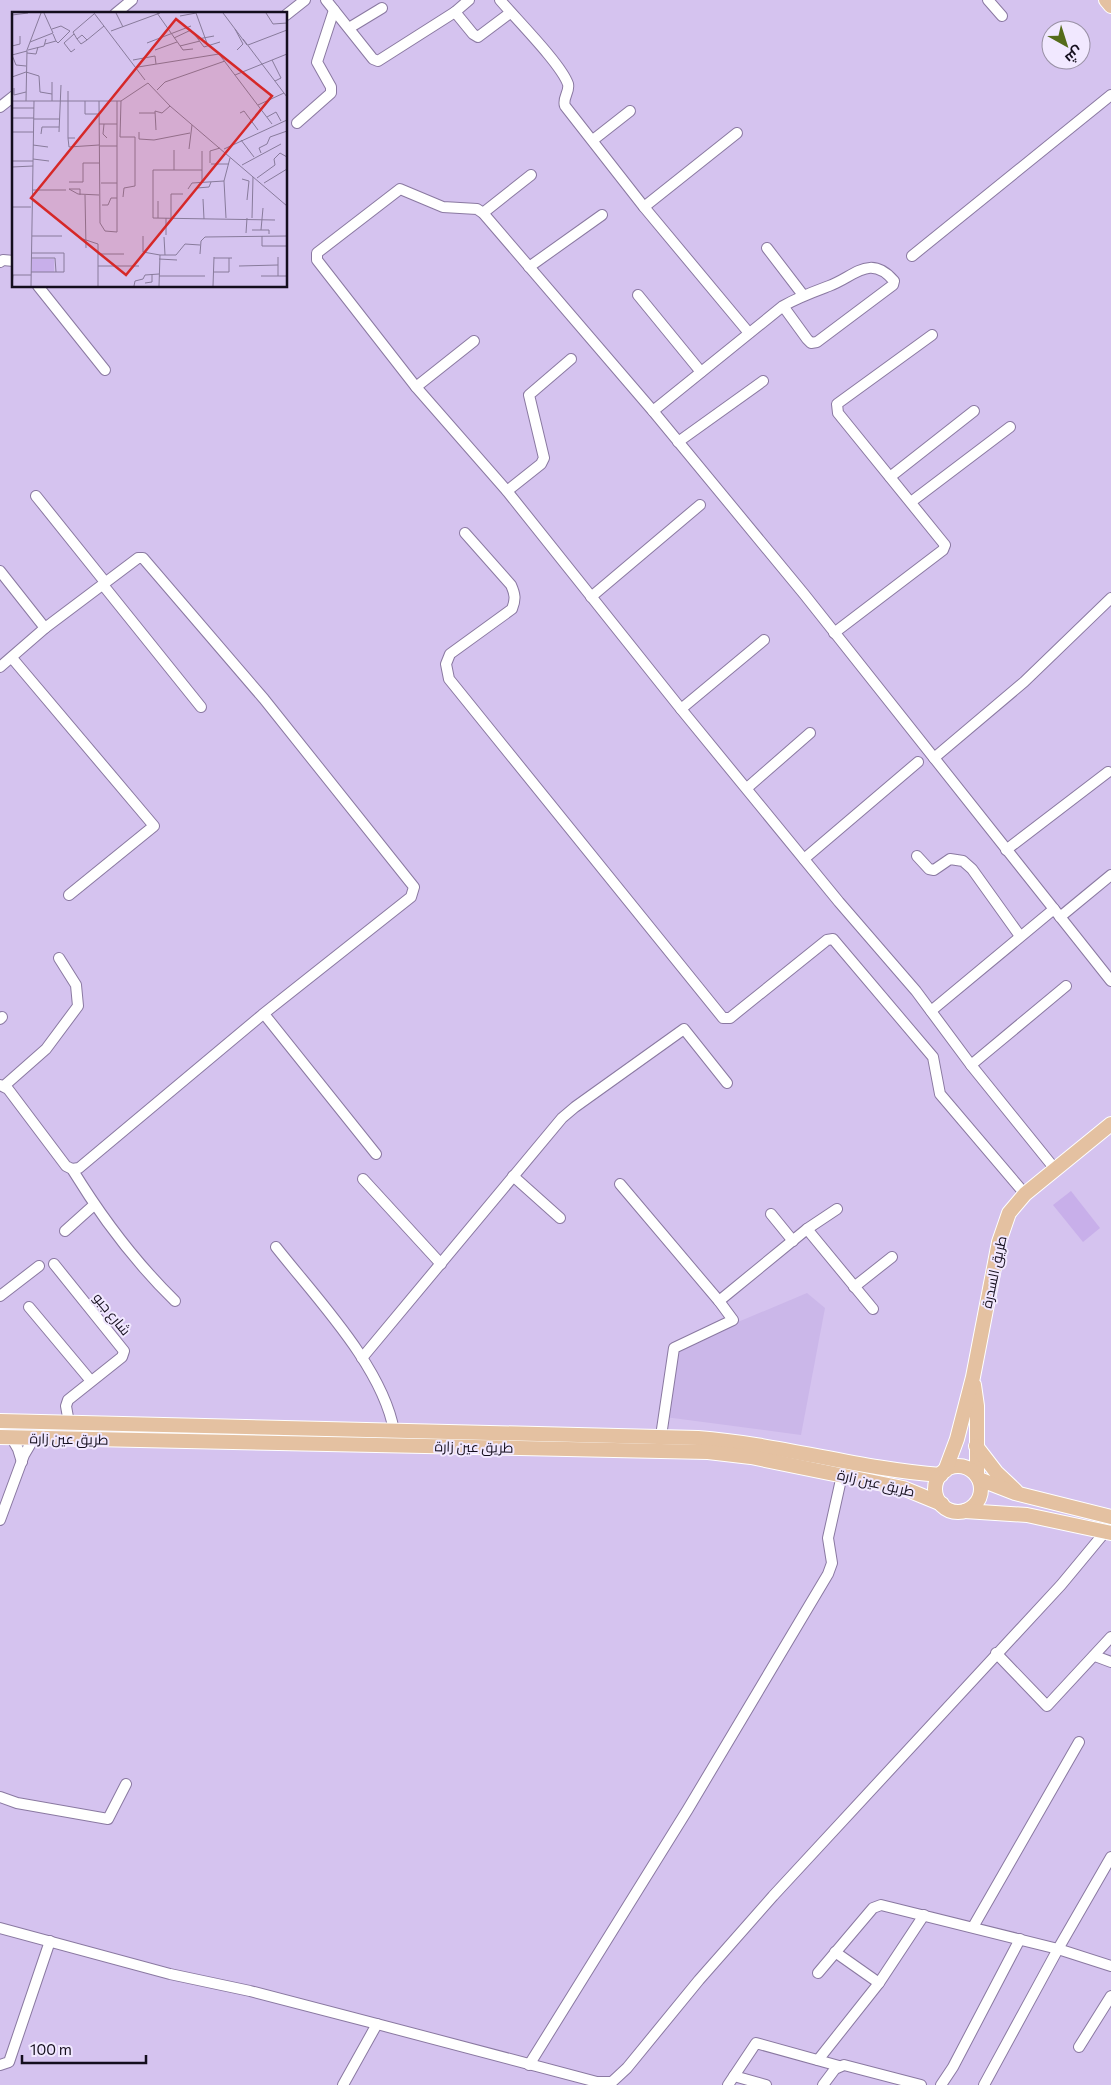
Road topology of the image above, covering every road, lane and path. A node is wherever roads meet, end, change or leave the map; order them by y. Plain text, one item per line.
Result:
1 (132, 0) edge
2 (305, 0) edge
3 (326, 0) edge
4 (469, 0) edge
5 (500, 0) edge
6 (988, 0) edge
7 (1106, 0) edge
8 (1111, 6) edge
9 (382, 8) dead end
10 (334, 10) junction
11 (117, 12) edge
12 (455, 12) junction
13 (288, 13) edge
14 (510, 13) junction
15 (1002, 16) dead end
16 (349, 28) junction
17 (1111, 95) edge
18 (12, 98) edge
19 (0, 107) edge
20 (630, 111) dead end
21 (297, 123) dead end
22 (737, 133) dead end
23 (593, 140) junction
24 (532, 175) dead end
25 (644, 207) junction
26 (484, 213) junction
27 (602, 215) dead end
28 (767, 248) dead end
29 (912, 256) dead end
30 (12, 261) edge
31 (0, 262) edge
32 (529, 267) junction
33 (40, 288) edge
34 (638, 295) dead end
35 (803, 295) junction
36 (783, 306) junction
37 (749, 333) junction
38 (932, 335) dead end
39 (474, 340) dead end
40 (571, 359) dead end
41 (105, 370) dead end
42 (701, 372) junction
43 (763, 381) dead end
44 (416, 387) junction
45 (653, 411) junction
46 (974, 411) dead end
47 (1010, 428) dead end
48 (678, 442) junction
49 (890, 477) junction
50 (507, 491) junction
51 (36, 496) dead end
52 (912, 502) junction
53 (700, 505) dead end
54 (465, 533) dead end
55 (0, 571) edge
56 (104, 583) junction
57 (591, 597) junction
58 (1111, 598) edge
59 (46, 628) junction
60 (834, 632) junction
61 (764, 640) dead end
62 (12, 658) junction
63 (0, 667) edge
64 (201, 707) dead end
65 (680, 708) junction
66 (810, 733) dead end
67 (934, 758) junction
68 (918, 762) dead end
69 (1108, 772) dead end
70 (746, 788) junction
71 (1006, 850) junction
72 (917, 856) dead end
73 (804, 859) junction
74 (1111, 876) edge
75 (69, 895) dead end
76 (1057, 913) junction
77 (1020, 936) junction
78 (59, 958) dead end
79 (1110, 978) edge
80 (1066, 986) dead end
81 (931, 1011) junction
82 (264, 1014) junction
83 (970, 1065) junction
84 (727, 1083) dead end
85 (2, 1085) edge
86 (1111, 1124) edge
87 (376, 1154) dead end
88 (72, 1169) junction
89 (1055, 1169) junction
90 (513, 1176) junction
91 (363, 1179) dead end
92 (620, 1184) dead end
93 (1025, 1194) junction
94 (94, 1205) junction
95 (837, 1209) dead end
96 (771, 1214) dead end
97 (560, 1218) dead end
98 (807, 1229) junction
99 (65, 1231) dead end
100 (793, 1241) junction
101 (276, 1247) dead end
102 (892, 1257) dead end
103 (54, 1264) dead end
104 (441, 1264) junction
105 (39, 1266) dead end
106 (854, 1287) junction
107 (0, 1296) edge
108 (175, 1301) dead end
109 (719, 1301) junction
110 (29, 1307) dead end
111 (873, 1309) dead end
112 (362, 1358) junction
113 (973, 1377) junction
114 (91, 1381) junction
115 (0, 1421) edge
116 (69, 1423) junction
117 (394, 1431) junction
118 (661, 1436) junction
119 (5, 1437) edge
120 (34, 1438) junction
121 (976, 1446) junction
122 (22, 1462) junction
123 (917, 1472) junction
124 (943, 1473) junction
125 (842, 1475) junction
126 (978, 1478) junction
127 (1002, 1489) junction
128 (914, 1491) junction
129 (1020, 1495) junction
130 (942, 1504) junction
131 (965, 1511) junction
132 (1002, 1512) junction
133 (1111, 1517) edge
134 (0, 1520) edge
135 (1108, 1533) edge
136 (1111, 1637) edge
137 (996, 1653) junction
138 (1095, 1656) junction
139 (1111, 1662) edge
140 (1079, 1742) dead end
141 (126, 1784) dead end
142 (0, 1797) edge
143 (1111, 1858) edge
144 (924, 1915) junction
145 (972, 1927) junction
146 (0, 1928) edge
147 (1020, 1939) junction
148 (50, 1941) junction
149 (1058, 1949) junction
150 (835, 1952) junction
151 (1111, 1966) edge
152 (818, 1973) dead end
153 (879, 1983) junction
154 (1111, 1996) edge
155 (377, 2024) junction
156 (1079, 2047) dead end
157 (818, 2060) junction
158 (529, 2064) junction
159 (0, 2065) edge
160 (838, 2066) junction
161 (734, 2076) junction
162 (343, 2085) edge
163 (728, 2085) edge
164 (766, 2085) edge
165 (823, 2085) edge
166 (921, 2085) edge
167 (941, 2085) edge
168 (984, 2085) edge

1 - 11 street
2 - 13 street
3 - 10 street
4 - 12 street
5 - 14 street
6 - 15 street
7 - 8 main road
9 - 16 street
10 - 16 street
10 - 21 street
12 - 14 street
12 - 16 street
14 - 23 street
17 - 29 street
18 - 19 street
20 - 23 street
22 - 25 street
23 - 25 street
24 - 26 street
25 - 37 street
26 - 32 street
26 - 44 street
27 - 32 street
28 - 35 street
30 - 31 street
32 - 45 street
33 - 41 street
34 - 42 street
35 - 36 street
35 - 36 street
36 - 37 street
37 - 42 street
38 - 49 street
39 - 44 street
40 - 50 street
42 - 45 street
43 - 48 street
44 - 50 street
45 - 48 street
46 - 49 street
47 - 52 street
48 - 60 street
49 - 52 street
50 - 57 street
51 - 56 street
52 - 60 street
53 - 57 street
54 - 93 street
55 - 59 street
56 - 59 street
56 - 64 street
56 - 82 street
57 - 65 street
58 - 67 street
59 - 62 street
60 - 67 street
61 - 65 street
62 - 63 street
62 - 75 street
65 - 70 street
66 - 70 street
67 - 71 street
68 - 73 street
69 - 71 street
70 - 73 street
71 - 76 street
72 - 77 street
73 - 81 street
74 - 76 street
76 - 77 street
76 - 79 street
77 - 81 street
78 - 85 street
80 - 83 street
81 - 83 street
82 - 87 street
82 - 88 street
83 - 89 street
84 - 90 street
85 - 88 street
86 - 89 main road, طريق السدرة
88 - 94 street
89 - 93 main road, طريق السدرة
90 - 97 street
90 - 104 street
91 - 104 street
92 - 109 street
93 - 113 main road, طريق السدرة
94 - 99 street
94 - 108 street
95 - 98 street
96 - 100 street
98 - 100 street
98 - 106 street
100 - 109 street
101 - 112 street
102 - 106 street
103 - 114 street, شارع جبو
104 - 112 street
105 - 107 street
106 - 111 street
109 - 118 street
110 - 114 street
112 - 117 street
113 - 121 main road
113 - 124 main road, طريق السدرة
114 - 116 street, شارع جبو
115 - 116 main road, طريق عين زارة
116 - 117 main road, طريق عين زارة
117 - 118 main road, طريق عين زارة
118 - 123 main road, طريق عين زارة
119 - 120 main road, طريق عين زارة
119 - 122 street
120 - 122 street
120 - 125 main road, طريق عين زارة
121 - 126 main road
121 - 129 main road
122 - 134 street
123 - 124 main road, طريق عين زارة
123 - 128 main road
124 - 126 main road
124 - 130 main road
125 - 128 main road, طريق عين زارة
125 - 158 street
126 - 127 main road
126 - 131 main road
127 - 129 main road
127 - 132 main road
128 - 130 main road, طريق عين زارة
129 - 133 main road
130 - 131 main road
131 - 132 main road
132 - 135 main road
135 - 137 street
136 - 138 street
137 - 138 street
137 - 158 street
138 - 139 street
140 - 145 street
141 - 142 street
143 - 149 street
144 - 145 street
144 - 150 street
144 - 153 street
145 - 147 street
146 - 148 street
147 - 149 street
147 - 167 street
148 - 155 street
148 - 159 street
149 - 151 street
149 - 168 street
150 - 152 street
150 - 153 street
153 - 157 street
154 - 156 street
155 - 158 street
155 - 162 street
157 - 160 street
157 - 161 street
160 - 165 street
160 - 166 street
161 - 163 street
161 - 164 street

